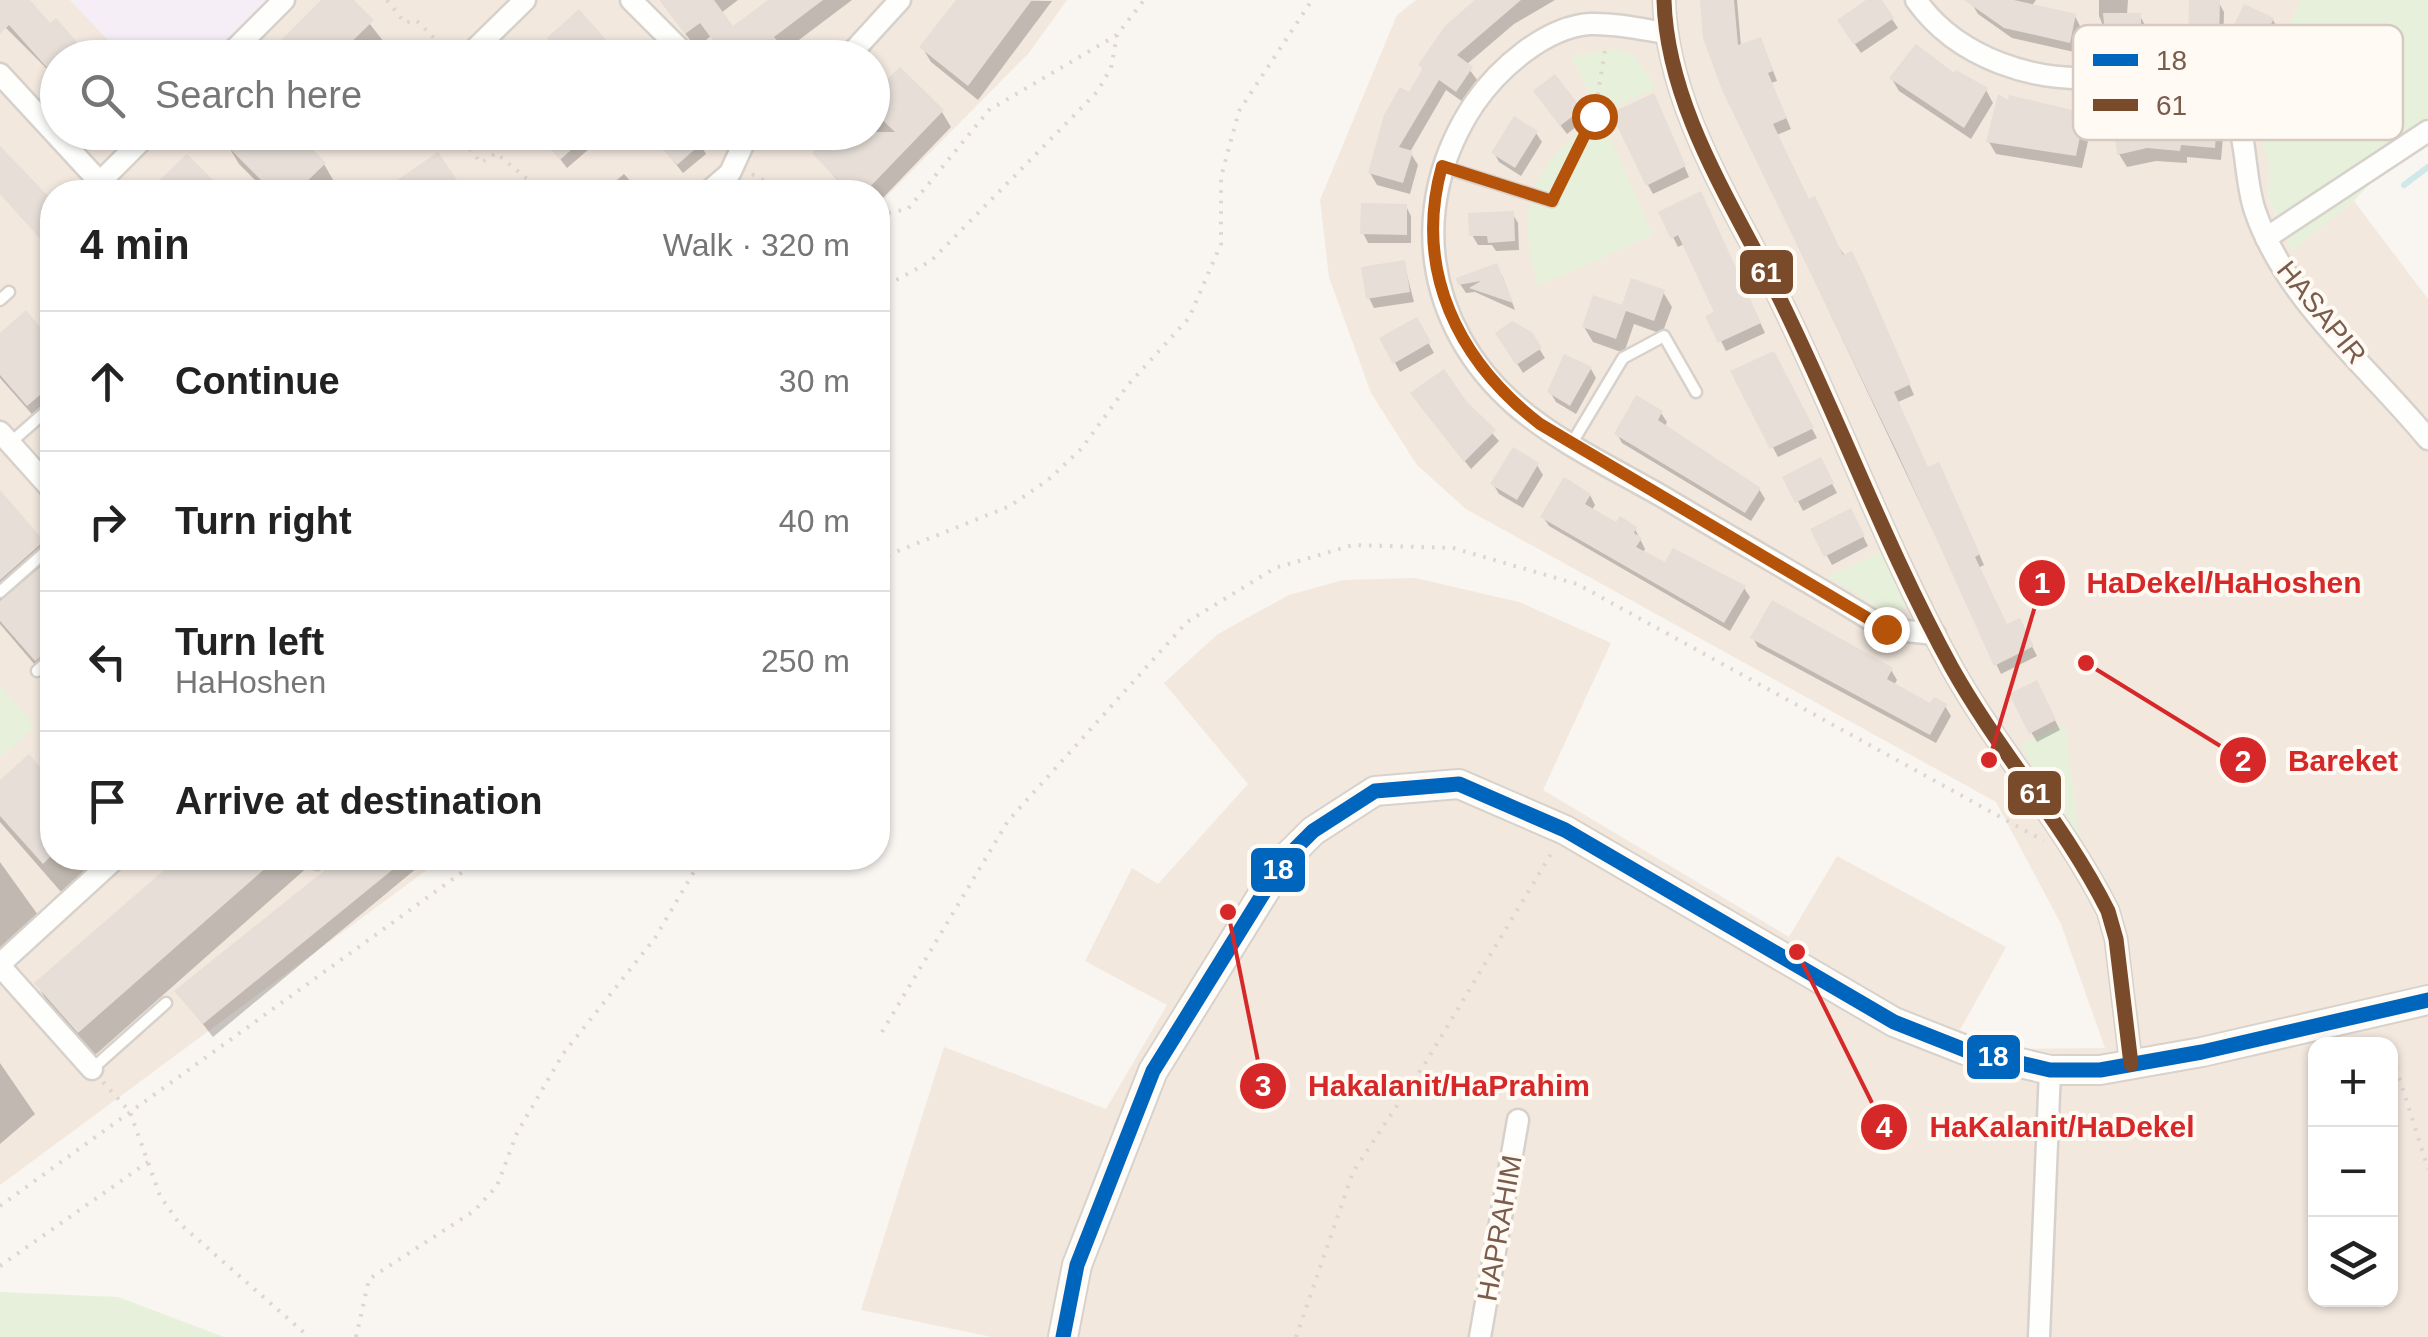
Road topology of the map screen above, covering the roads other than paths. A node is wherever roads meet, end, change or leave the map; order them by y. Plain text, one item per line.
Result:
1 (284, 0) edge
2 (525, 0) edge
3 (631, 0) edge
4 (900, 0) edge
5 (1664, 0) edge
6 (1916, 0) edge
7 (1666, 33) junction
8 (244, 40) edge
9 (484, 40) edge
10 (671, 40) edge
11 (863, 40) edge
12 (0, 74) edge
13 (2073, 79) edge
14 (40, 117) edge
15 (2428, 131) edge
16 (2242, 140) edge
17 (70, 150) edge
18 (136, 150) edge
19 (744, 150) edge
20 (1442, 166) junction
21 (98, 180) edge
22 (111, 180) edge
23 (720, 180) edge
24 (1552, 201) road end
25 (2266, 238) junction
26 (1696, 392) dead end
27 (40, 414) edge
28 (5, 437) edge
29 (2428, 438) edge
30 (1572, 443) junction
31 (40, 476) edge
32 (40, 557) edge
33 (0, 592) edge
34 (1935, 634) junction
35 (40, 667) edge
36 (37, 670) dead end
37 (103, 870) edge
38 (0, 965) edge
39 (2428, 1000) edge
40 (166, 1004) dead end
41 (2131, 1064) junction
42 (92, 1069) joint
43 (2050, 1070) junction
44 (1518, 1120) dead end
45 (1063, 1337) edge
46 (1480, 1337) edge
47 (2038, 1337) edge

1 - 8 street
2 - 9 street
3 - 10 street
4 - 11 street
5 - 7 street
6 - 13 street, HASAPIR
7 - 20 street
7 - 34 street
12 - 14 street
15 - 25 street
16 - 25 street, HASAPIR
17 - 21 street
18 - 22 street
19 - 23 street
20 - 24 lane
20 - 30 street
25 - 29 street, HASAPIR
26 - 30 lane
27 - 28 lane
28 - 31 street
30 - 34 street
32 - 33 lane
34 - 41 street
35 - 36 lane
37 - 38 street
38 - 42 street
39 - 41 street
40 - 42 lane
41 - 43 street
43 - 45 street
43 - 47 street
44 - 46 street, HAPRAHIM

